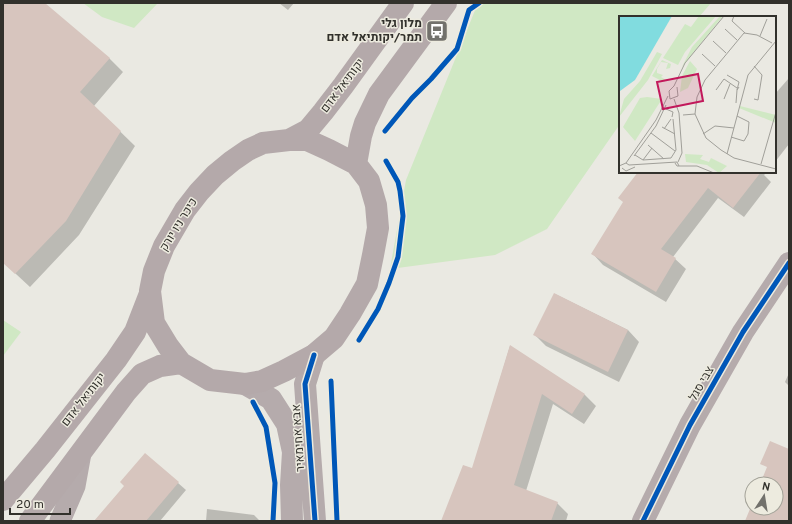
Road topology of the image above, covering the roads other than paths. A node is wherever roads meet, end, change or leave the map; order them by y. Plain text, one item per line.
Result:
1 (403, 3) edge
2 (446, 3) edge
3 (289, 140) junction
4 (356, 164) junction
5 (789, 263) edge
6 (150, 291) junction
7 (314, 355) junction
8 (181, 363) junction
9 (244, 384) junction
10 (81, 453) junction
11 (3, 500) edge
12 (30, 521) edge
13 (60, 521) edge
14 (292, 521) edge
15 (315, 521) edge
16 (643, 521) edge

1 - 3 main road, יקותיאל אדם
2 - 4 main road
3 - 4 main road, כיכר ניו יורק
3 - 6 main road, כיכר ניו יורק
4 - 7 main road, כיכר ניו יורק
5 - 16 street, צבי סגל
6 - 8 main road, כיכר ניו יורק
6 - 11 main road, יקותיאל אדם
7 - 9 main road, כיכר ניו יורק
7 - 15 street, אבא אחימאיר
8 - 9 main road, כיכר ניו יורק
8 - 10 main road
9 - 14 street, אבא אחימאיר
10 - 12 main road
10 - 13 street

